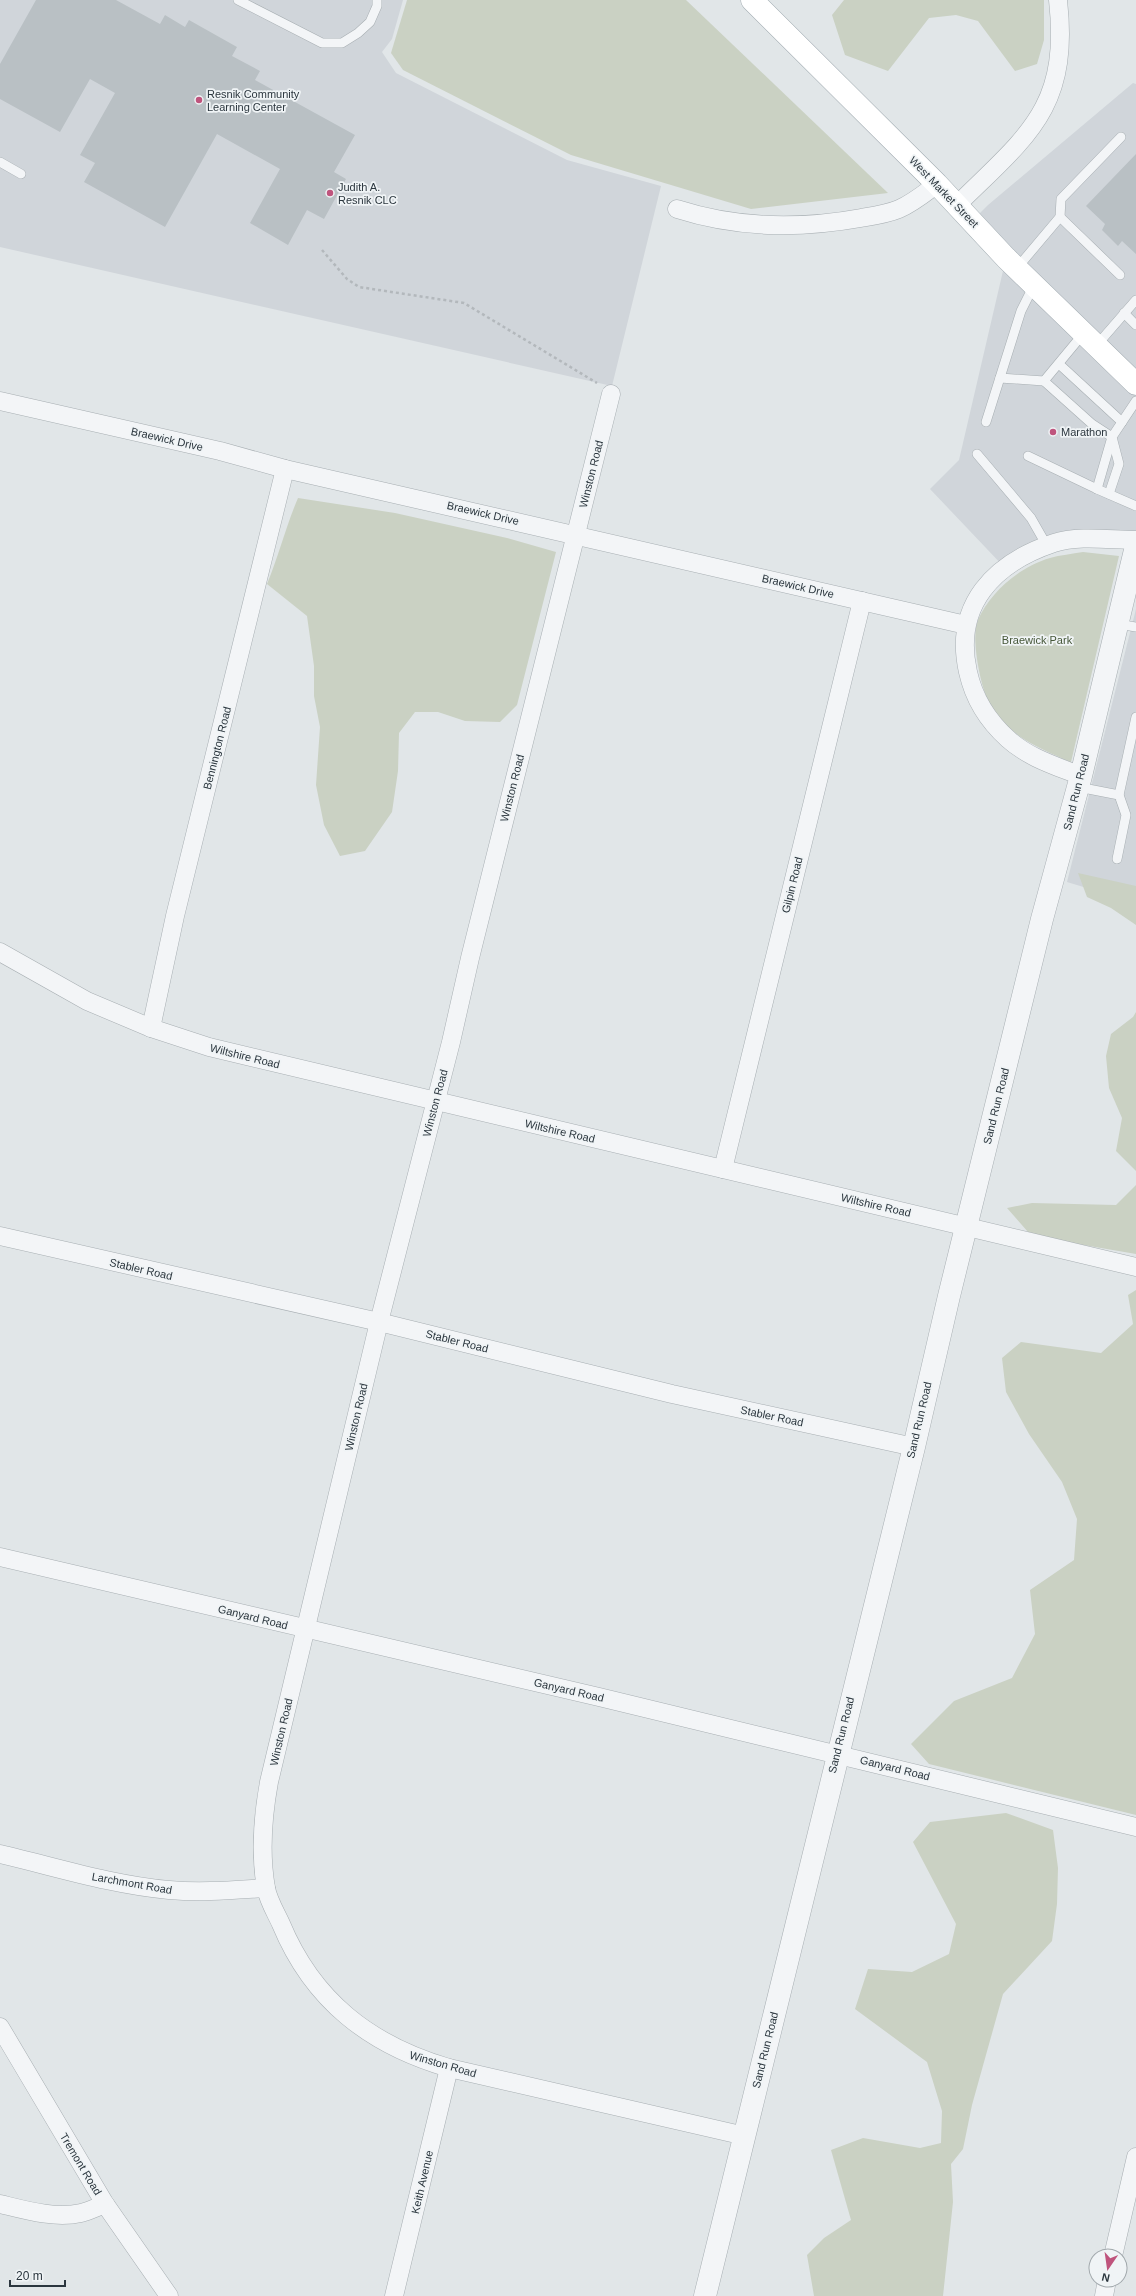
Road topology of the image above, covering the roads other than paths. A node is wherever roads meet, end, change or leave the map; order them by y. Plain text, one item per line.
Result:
1 (238, 0) edge
2 (377, 0) edge
3 (752, 0) edge
4 (1058, 0) edge
5 (1121, 137) dead end
6 (0, 162) edge
7 (22, 174) dead end
8 (937, 184) junction
9 (957, 205) junction
10 (677, 209) dead end
11 (1060, 217) junction
12 (1017, 268) junction
13 (1120, 275) dead end
14 (1034, 285) junction
15 (1136, 300) edge
16 (1132, 317) edge
17 (1089, 340) junction
18 (1059, 364) junction
19 (1000, 378) junction
20 (1044, 381) junction
21 (1136, 384) edge
22 (611, 394) road end
23 (0, 401) edge
24 (1136, 401) edge
25 (986, 422) dead end
26 (1122, 422) junction
27 (1112, 437) junction
28 (977, 454) dead end
29 (1028, 456) dead end
30 (285, 469) junction
31 (1097, 489) junction
32 (1109, 494) junction
33 (1136, 506) edge
34 (575, 534) junction
35 (1136, 540) edge
36 (1047, 546) junction
37 (1136, 546) edge
38 (862, 601) junction
39 (966, 625) junction
40 (1126, 626) edge
41 (1136, 717) edge
42 (1080, 781) junction
43 (1119, 795) junction
44 (1118, 859) dead end
45 (0, 952) edge
46 (151, 1028) junction
47 (435, 1101) junction
48 (723, 1169) junction
49 (966, 1228) junction
50 (0, 1236) edge
51 (1136, 1267) edge
52 (379, 1322) junction
53 (914, 1446) junction
54 (0, 1557) edge
55 (305, 1630) junction
56 (837, 1754) junction
57 (1136, 1827) edge
58 (0, 1854) edge
59 (266, 1888) junction
60 (0, 2027) edge
61 (449, 2068) junction
62 (745, 2136) junction
63 (1136, 2157) edge
64 (0, 2204) edge
65 (105, 2204) junction
66 (1115, 2248) edge
67 (169, 2296) edge
68 (394, 2296) edge
69 (705, 2296) edge

1 - 2 lane
3 - 8 main road, West Market Street
4 - 9 street
5 - 11 lane
6 - 7 lane
8 - 9 main road, West Market Street
8 - 10 street
9 - 12 main road, West Market Street
11 - 12 lane
11 - 13 lane
12 - 14 main road, West Market Street
14 - 17 main road, West Market Street
14 - 19 lane
15 - 16 lane
16 - 17 lane
17 - 18 lane
17 - 21 main road, West Market Street
18 - 20 lane
18 - 26 lane
19 - 20 lane
19 - 25 lane
20 - 27 lane
22 - 34 street, Winston Road
23 - 30 street, Braewick Drive
24 - 26 lane
26 - 27 lane
27 - 31 lane
27 - 32 lane
28 - 36 lane
29 - 31 lane
30 - 34 street, Braewick Drive
30 - 46 street, Bennington Road
31 - 32 lane
32 - 33 lane
34 - 38 street, Braewick Drive
34 - 47 street, Winston Road
35 - 36 street
36 - 39 street
37 - 40 street, Sand Run Road
38 - 39 street, Braewick Drive
38 - 48 street, Gilpin Road
39 - 42 street
40 - 42 street, Sand Run Road
41 - 43 lane
42 - 43 lane
42 - 49 street, Sand Run Road
43 - 44 lane
45 - 46 street, Wiltshire Road
46 - 47 street, Wiltshire Road
47 - 48 street, Wiltshire Road
47 - 52 street, Winston Road
48 - 49 street, Wiltshire Road
49 - 51 street, Wiltshire Road
49 - 53 street, Sand Run Road
50 - 52 street, Stabler Road
52 - 53 street, Stabler Road
52 - 55 street, Winston Road
53 - 56 street, Sand Run Road
54 - 55 street, Ganyard Road
55 - 56 street, Ganyard Road
55 - 59 street, Winston Road
56 - 57 street, Ganyard Road
56 - 62 street, Sand Run Road
58 - 59 street, Larchmont Road
59 - 61 street, Winston Road
60 - 65 street, Tremont Road
61 - 62 street, Winston Road
61 - 68 street, Keith Avenue
62 - 69 street, Sand Run Road
63 - 66 street
64 - 65 street
65 - 67 street, Tremont Road

